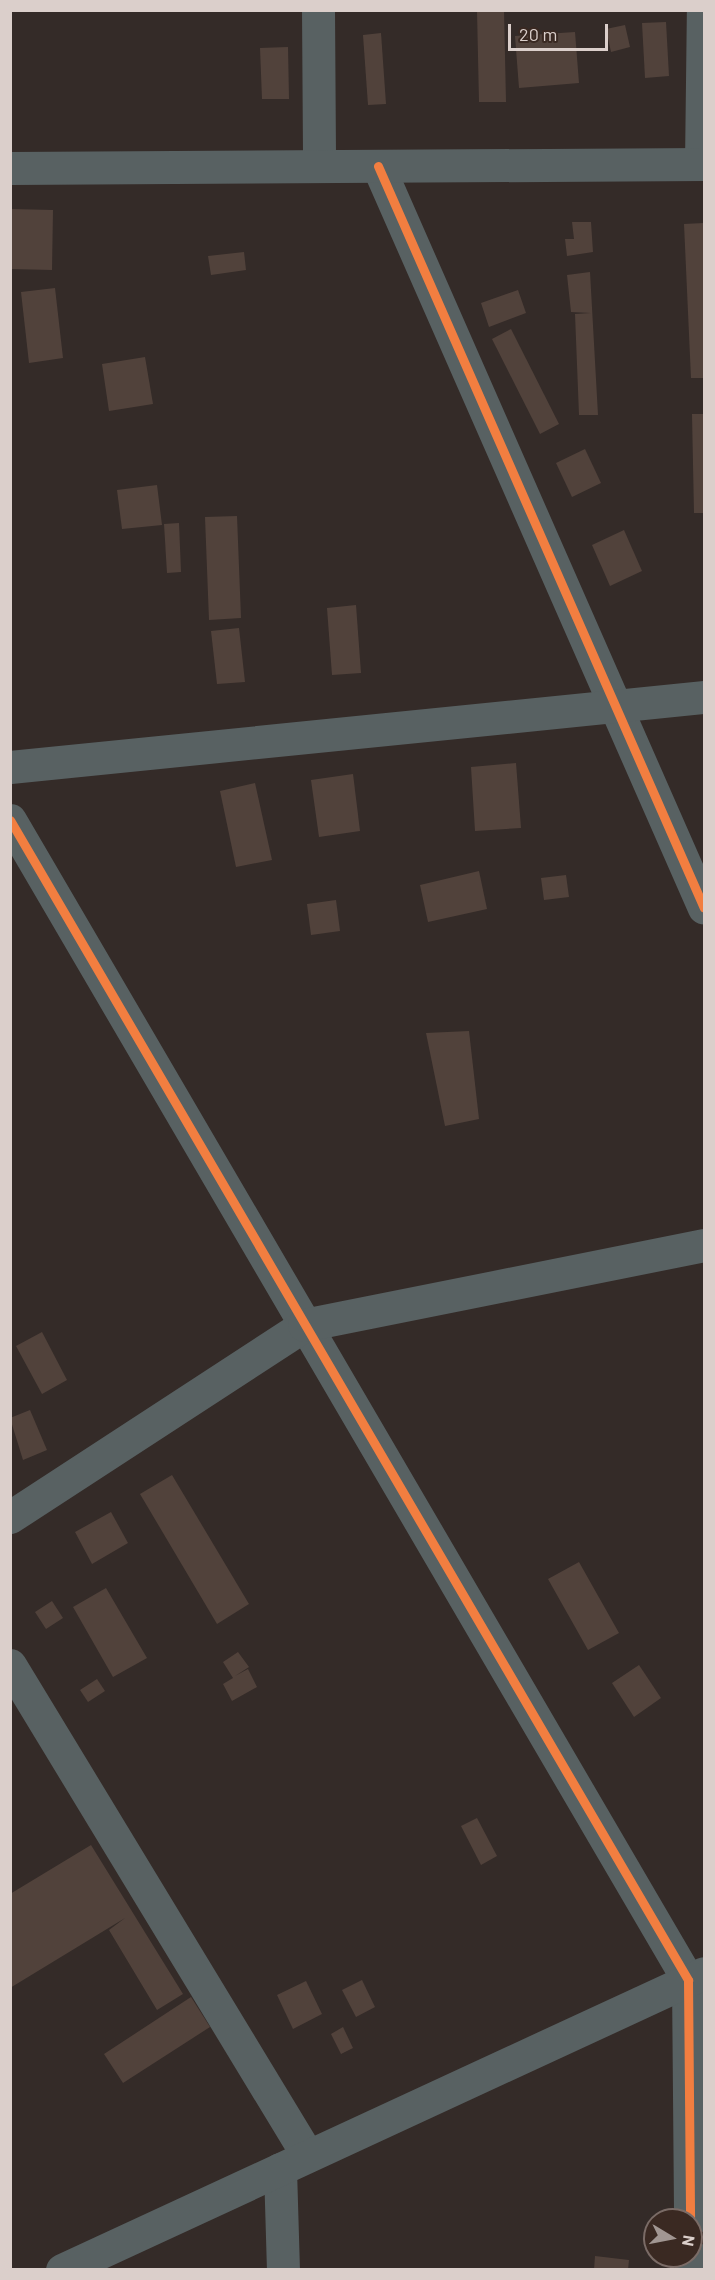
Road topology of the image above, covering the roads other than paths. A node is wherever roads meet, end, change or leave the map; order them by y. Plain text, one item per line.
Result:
1 (318, 10) edge
2 (703, 10) edge
3 (703, 164) edge
4 (319, 166) junction
5 (378, 166) junction
6 (10, 168) edge
7 (705, 697) edge
8 (616, 706) junction
9 (10, 767) edge
10 (10, 820) edge
11 (705, 908) edge
12 (705, 1245) edge
13 (304, 1325) junction
14 (10, 1517) edge
15 (10, 1665) edge
16 (696, 1977) edge
17 (294, 2162) junction
18 (690, 2208) edge
19 (62, 2270) edge
20 (283, 2270) edge

1 - 4 street
2 - 3 street
3 - 5 street
4 - 5 street
4 - 6 street
5 - 8 street
7 - 8 street
8 - 9 street
8 - 11 street
10 - 13 street
12 - 13 street
13 - 14 street
13 - 16 street
15 - 17 street
16 - 17 street
16 - 18 street
17 - 19 street
17 - 20 street

